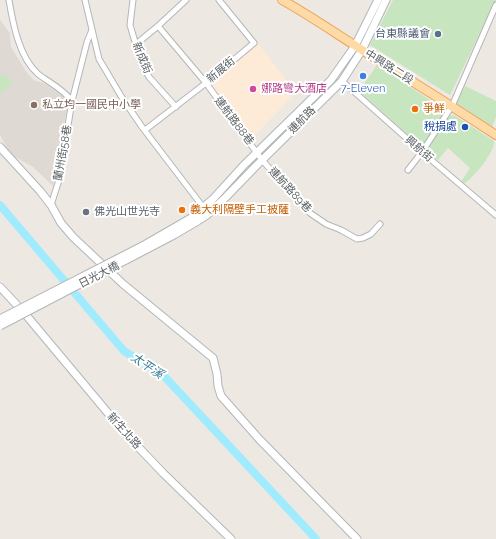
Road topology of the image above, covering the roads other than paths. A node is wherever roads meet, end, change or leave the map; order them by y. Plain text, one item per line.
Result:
1 (9, 0) edge
2 (85, 0) edge
3 (133, 0) edge
4 (186, 0) edge
5 (219, 0) edge
6 (282, 0) edge
7 (378, 0) edge
8 (386, 0) edge
9 (496, 5) edge
10 (158, 26) junction
11 (92, 30) junction
12 (135, 44) junction
13 (359, 48) junction
14 (342, 81) junction
15 (206, 83) junction
16 (72, 101) junction
17 (452, 106) junction
18 (176, 107) junction
19 (301, 110) junction
20 (306, 116) junction
21 (145, 130) junction
22 (495, 133) edge
23 (0, 147) edge
24 (422, 152) junction
25 (257, 153) junction
26 (262, 160) junction
27 (408, 170) dead end
28 (51, 205) junction
29 (203, 207) junction
30 (496, 214) edge
31 (207, 215) junction
32 (194, 220) junction
33 (380, 224) dead end
34 (0, 287) edge
35 (16, 304) dead end
36 (26, 315) dead end
37 (0, 319) edge
38 (0, 326) edge
39 (231, 539) edge
40 (357, 539) edge

1 - 16 street
2 - 11 street
3 - 12 street, 新成街
4 - 10 street
5 - 15 street, 新展街
6 - 13 main road, 中興路二段
7 - 13 street, 連航路
8 - 13 street, 連航路
9 - 17 street
10 - 12 street
10 - 15 street, 連航路88巷
11 - 16 street, 蘭州街58巷
11 - 21 street
12 - 18 street, 新成街
13 - 14 street, 連航路
13 - 17 main road, 中興路二段
13 - 19 street, 連航路
14 - 20 street, 連航路
14 - 24 street, 興航街
15 - 18 street, 新展街
15 - 25 street, 連航路88巷
16 - 28 street, 蘭州街58巷
17 - 22 main road, 中興路二段
17 - 24 street
18 - 21 street, 新展街
19 - 20 street
19 - 25 street, 連航路
20 - 26 street, 連航路
21 - 29 street
23 - 28 street
24 - 27 street
24 - 30 street, 興航街
25 - 26 street, 連航路88巷
25 - 29 street, 連航路
26 - 31 street, 連航路
26 - 33 street, 連航路89巷
28 - 40 street
29 - 31 street
29 - 32 street, 連航路
31 - 32 street, 連航路
32 - 37 street, 日光大橋, bridge
32 - 38 street, 日光大橋, bridge
34 - 35 street
36 - 39 street, 新生北路

